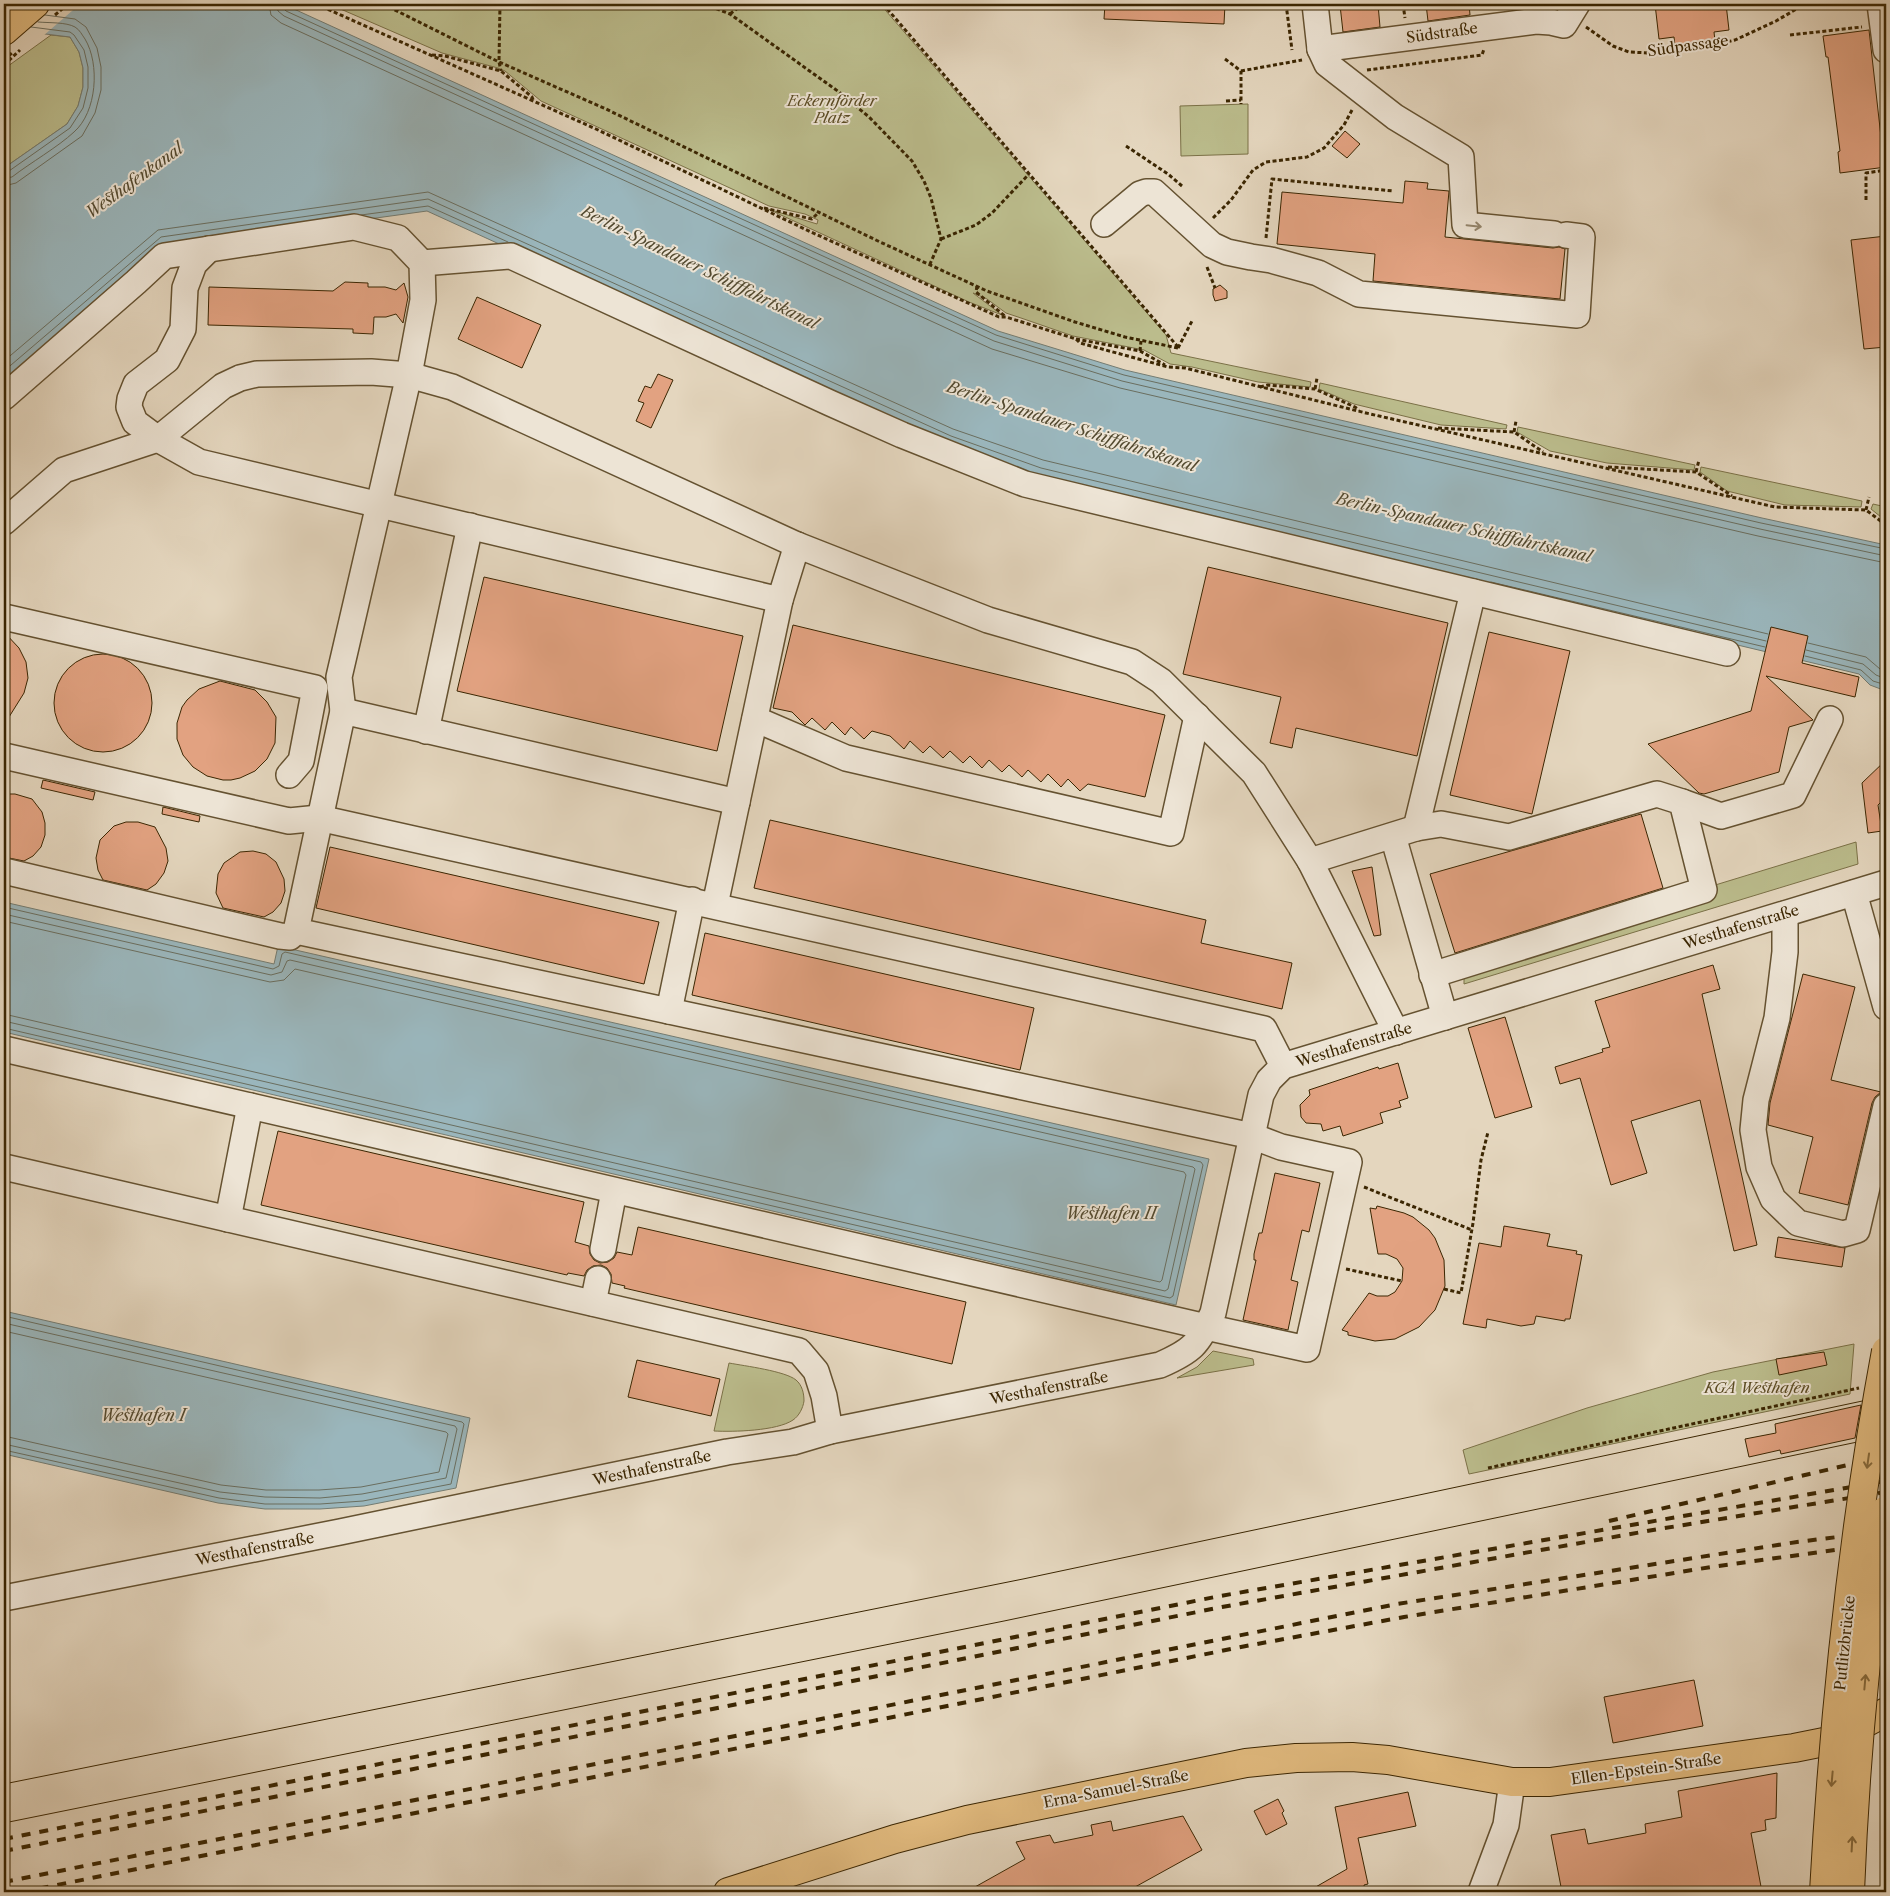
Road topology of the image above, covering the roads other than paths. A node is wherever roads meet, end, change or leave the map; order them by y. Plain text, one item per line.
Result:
1 (35, 4) edge
2 (1315, 4) edge
3 (1577, 4) edge
4 (1882, 14) edge
5 (12, 40) edge
6 (1320, 49) junction
7 (1886, 50) edge
8 (1104, 224) dead end
9 (209, 250) junction
10 (422, 263) junction
11 (409, 375) junction
12 (4, 398) edge
13 (158, 440) junction
14 (379, 504) junction
15 (4, 522) edge
16 (470, 526) junction
17 (797, 545) junction
18 (1473, 592) junction
19 (780, 600) junction
20 (4, 617) edge
21 (1727, 653) dead end
22 (343, 711) junction
23 (1197, 716) junction
24 (754, 719) junction
25 (1830, 719) dead end
26 (426, 731) junction
27 (4, 756) edge
28 (289, 775) dead end
29 (736, 802) junction
30 (1682, 802) junction
31 (320, 818) junction
32 (1416, 828) junction
33 (1393, 836) junction
34 (1310, 861) junction
35 (4, 871) edge
36 (1874, 888) edge
37 (703, 902) junction
38 (1784, 914) junction
39 (296, 931) junction
40 (1432, 975) junction
41 (1886, 1007) edge
42 (668, 1011) junction
43 (1445, 1017) junction
44 (1396, 1032) junction
45 (4, 1049) edge
46 (1283, 1066) junction
47 (250, 1106) junction
48 (1886, 1106) edge
49 (1252, 1136) junction
50 (4, 1167) edge
51 (614, 1191) junction
52 (228, 1220) junction
53 (603, 1249) dead end
54 (1206, 1327) junction
55 (1886, 1351) edge
56 (830, 1431) junction
57 (1886, 1510) edge
58 (4, 1598) edge
59 (1886, 1712) edge
60 (1512, 1782) junction
61 (728, 1892) edge
62 (1480, 1892) edge
63 (1824, 1892) edge
64 (1850, 1892) edge

1 - 5 main road
2 - 6 street
3 - 6 street, Südstraße
4 - 7 street
6 -> 8 street
9 - 10 street
9 - 12 street
9 - 13 street
10 - 11 street
10 - 18 street
11 - 13 street
11 - 14 street
11 - 17 street
13 - 14 street
13 - 15 street
14 - 16 street
14 - 22 street
16 - 19 street
16 - 26 street
17 - 19 street
17 - 23 street
18 - 21 street
18 - 32 street
19 - 24 street
20 - 28 street
22 - 26 street
22 - 31 street
23 - 24 street
23 - 34 street
24 - 29 street
25 - 30 street
26 - 29 street
27 - 31 street
29 - 37 street
30 - 32 street
30 - 40 street
31 - 37 street
31 - 39 street
32 - 33 street
33 - 34 street
33 - 40 street
34 - 44 street
35 - 39 street
36 - 38 street, Westhafenstraße
36 - 41 street
37 - 42 street
37 - 46 street
38 - 43 street, Westhafenstraße
38 - 48 street
39 - 42 street
40 - 43 street
42 - 49 street
43 - 44 street, Westhafenstraße
44 - 46 street, Westhafenstraße
45 - 47 street
46 - 49 street, Westhafenstraße
47 - 51 street
47 - 52 street
49 - 54 street, Westhafenstraße
49 - 54 street
50 - 52 street
51 - 53 street
51 - 54 street
52 - 56 street
54 - 56 street, Westhafenstraße
55 -> 63 main road, Putlitzbrücke, bridge
56 - 58 street, Westhafenstraße
64 -> 57 main road, Putlitzbrücke, bridge
59 - 60 main road, Ellen-Epstein-Straße
60 - 61 main road, Erna-Samuel-Straße
60 - 62 street

